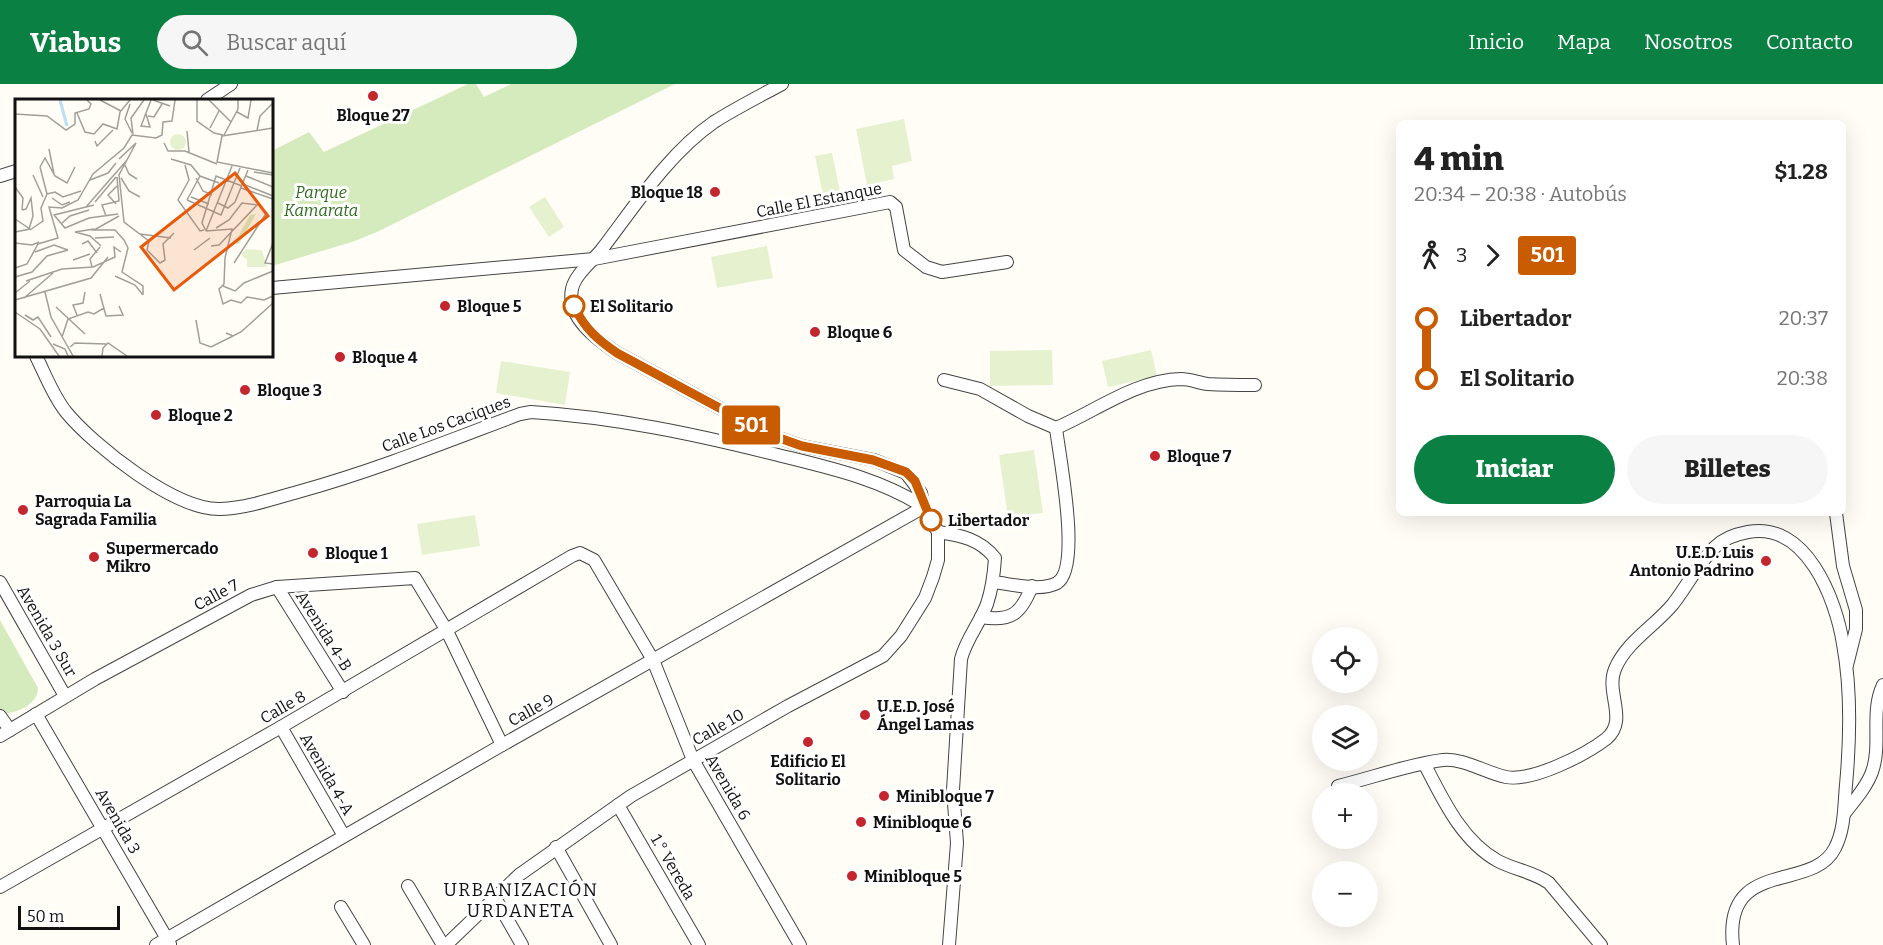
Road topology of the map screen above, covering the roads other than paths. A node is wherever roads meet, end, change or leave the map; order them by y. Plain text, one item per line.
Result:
1 (231, 84) edge
2 (783, 84) edge
3 (208, 99) edge
4 (15, 171) edge
5 (0, 176) edge
6 (594, 260) junction
7 (1006, 262) dead end
8 (273, 288) edge
9 (37, 357) edge
10 (944, 380) dead end
11 (1255, 385) dead end
12 (1056, 428) junction
13 (924, 507) junction
14 (1836, 516) edge
15 (938, 532) junction
16 (580, 554) joint
17 (0, 582) edge
18 (993, 582) junction
19 (1032, 586) junction
20 (277, 587) junction
21 (981, 617) junction
22 (447, 631) junction
23 (653, 660) junction
24 (1845, 672) junction
25 (1883, 685) edge
26 (343, 692) junction
27 (65, 696) junction
28 (36, 714) junction
29 (0, 716) edge
30 (281, 727) junction
31 (5, 733) edge
32 (502, 745) junction
33 (693, 760) junction
34 (1425, 765) junction
35 (1350, 783) edge
36 (618, 805) junction
37 (1844, 815) junction
38 (104, 828) junction
39 (344, 836) junction
40 (556, 847) junction
41 (408, 886) dead end
42 (0, 887) edge
43 (494, 896) junction
44 (341, 907) dead end
45 (164, 943) edge
46 (364, 945) edge
47 (444, 945) edge
48 (522, 945) edge
49 (611, 945) edge
50 (699, 945) edge
51 (800, 945) edge
52 (949, 945) edge
53 (1601, 945) edge
54 (1733, 945) edge

1 - 3 street
2 - 6 street
4 - 5 street
6 - 7 street, Calle El Estanque
6 - 8 street
6 - 13 street
9 - 13 street, Calle Los Caciques
10 - 12 street
11 - 12 street
12 - 19 street
13 - 15 street
13 - 23 street, Calle 9
14 - 24 street
15 - 18 street
15 - 33 street, Calle 10
16 - 22 street, Calle 8
16 - 23 street, Avenida 6
17 - 27 street, Avenida 3 Sur
18 - 19 street
18 - 21 street
19 - 21 street
20 - 22 street, Calle 7
20 - 26 street, Avenida 4-B
20 - 27 street, Calle 7
21 - 52 street
22 - 26 street, Calle 8
22 - 32 street
23 - 32 street, Calle 9
23 - 33 street, Avenida 6
24 - 34 street
24 - 37 street
25 - 37 street
26 - 30 street, Calle 8
27 - 28 street, Calle 7
28 - 31 street, Calle 7
28 - 38 street, Avenida 3
29 - 31 street
30 - 38 street, Calle 8
30 - 39 street, Avenida 4-A
32 - 39 street, Calle 9
33 - 36 street, Calle 10
33 - 51 street, Avenida 6
34 - 35 street
34 - 53 street
36 - 40 street, Calle 10
36 - 50 street, 1.° Vereda
37 - 54 street
38 - 42 street, Calle 8
38 - 45 street, Avenida 3
39 - 45 street, Calle 9
40 - 43 street, Calle 10
40 - 49 street
41 - 47 street
43 - 47 street, Calle 10
43 - 48 street
44 - 46 street

